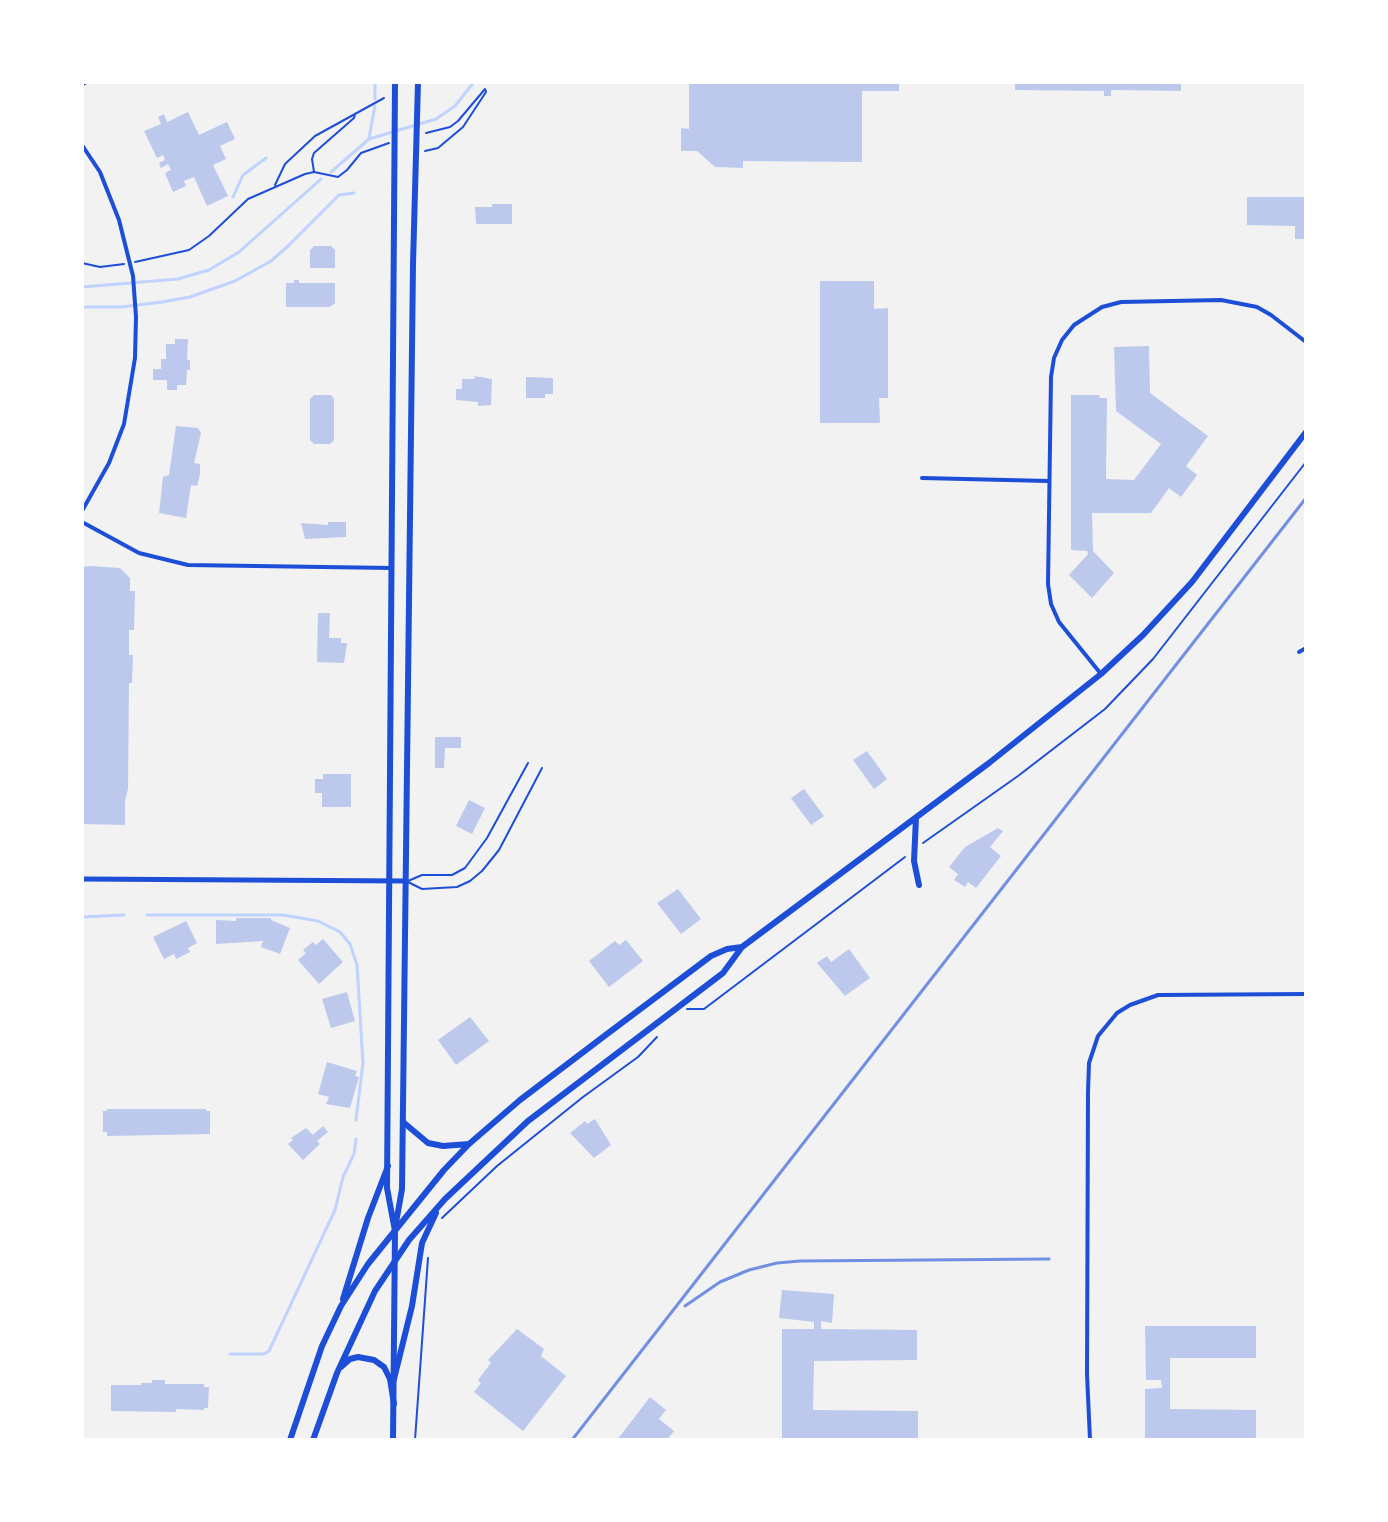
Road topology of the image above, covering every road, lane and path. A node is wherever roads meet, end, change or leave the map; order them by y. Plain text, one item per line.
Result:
1 (395, 82) edge
2 (418, 82) edge
3 (384, 98) dead end
4 (355, 113) junction
5 (420, 136) junction
6 (394, 144) junction
7 (82, 145) edge
8 (424, 151) dead end
9 (314, 172) junction
10 (273, 188) junction
11 (82, 263) edge
12 (130, 263) junction
13 (1306, 342) edge
14 (1306, 432) edge
15 (1306, 462) edge
16 (922, 478) dead end
17 (1049, 481) junction
18 (82, 511) edge
19 (82, 522) edge
20 (393, 569) junction
21 (411, 569) junction
22 (1306, 648) edge
23 (1299, 652) dead end
24 (1101, 674) junction
25 (528, 763) dead end
26 (542, 768) dead end
27 (916, 818) junction
28 (915, 849) junction
29 (82, 879) edge
30 (390, 881) junction
31 (407, 881) junction
32 (919, 885) dead end
33 (742, 947) junction
34 (1306, 994) edge
35 (681, 1017) dead end
36 (657, 1037) dead end
37 (403, 1122) junction
38 (469, 1144) junction
39 (388, 1166) junction
40 (445, 1199) junction
41 (433, 1222) dead end
42 (395, 1231) junction
43 (428, 1255) dead end
44 (395, 1260) junction
45 (341, 1306) junction
46 (337, 1373) junction
47 (394, 1379) junction
48 (394, 1404) junction
49 (290, 1440) edge
50 (313, 1440) edge
51 (393, 1440) edge
52 (415, 1440) edge
53 (1090, 1440) edge

1 - 6 main road
2 - 5 main road
3 - 4 path
4 - 9 path
4 - 10 path
5 - 8 path
5 - 21 main road
6 - 9 path
6 - 20 main road
7 - 12 street
9 - 10 path
10 - 12 path
11 - 12 path
12 - 18 street
13 - 17 street
14 - 24 main road
15 - 28 path
16 - 17 street
17 - 24 street
19 - 20 street
20 - 21 main road
20 - 30 main road
21 - 31 main road
22 - 23 street
24 - 27 main road
25 - 31 lane
26 - 31 lane
27 - 28 main road
27 - 33 main road
28 - 32 main road
28 - 35 path
29 - 30 street
30 - 31 street
30 - 39 main road
31 - 37 main road
33 - 38 main road
33 - 40 main road
34 - 53 street
36 - 41 path
37 - 38 main road
37 - 42 main road
38 - 42 main road
39 - 42 main road
39 - 45 main road
40 - 44 main road
40 - 47 main road
42 - 44 main road
42 - 45 main road
43 - 52 path
44 - 46 main road
44 - 47 main road
45 - 49 main road
46 - 48 main road
46 - 50 main road
47 - 48 main road
48 - 51 main road

